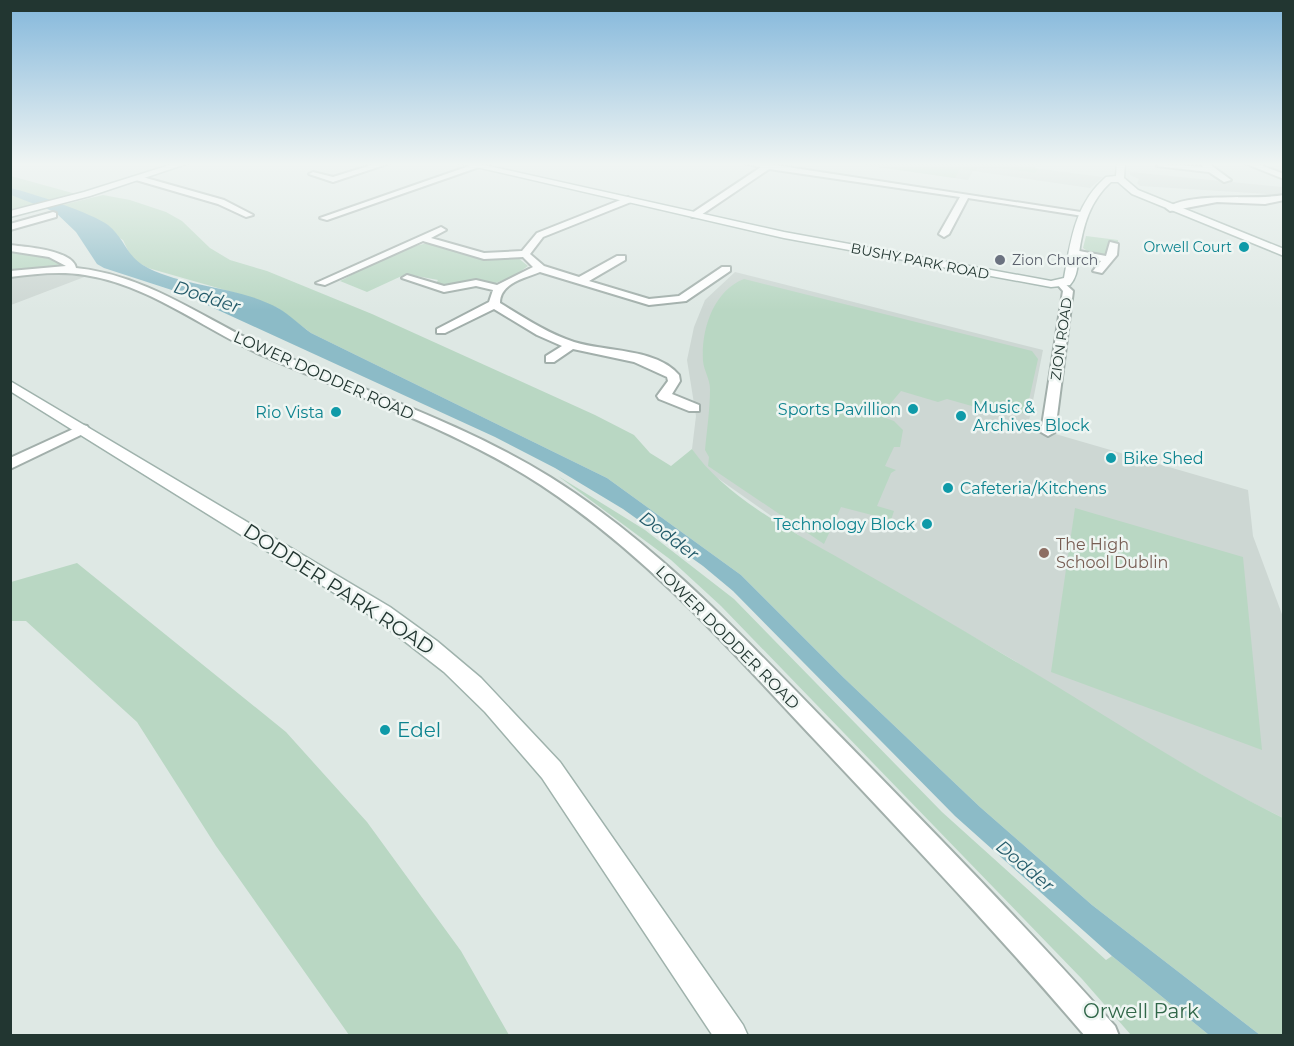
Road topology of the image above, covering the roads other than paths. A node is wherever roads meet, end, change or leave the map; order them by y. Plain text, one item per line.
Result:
1 (242, 212) edge
2 (342, 212) edge
3 (598, 212) edge
4 (681, 212) edge
5 (700, 212) edge
6 (956, 212) edge
7 (1075, 212) edge
8 (1180, 212) edge
9 (1083, 213) joint
10 (53, 215) dead end
11 (249, 215) dead end
12 (695, 215) junction
13 (324, 218) dead end
14 (10, 227) edge
15 (441, 230) dead end
16 (944, 234) dead end
17 (425, 239) junction
18 (1113, 244) dead end
19 (10, 248) edge
20 (1074, 253) junction
21 (1284, 253) edge
22 (525, 254) junction
23 (621, 258) dead end
24 (1108, 259) junction
25 (540, 268) junction
26 (726, 269) dead end
27 (68, 271) junction
28 (1098, 271) dead end
29 (10, 273) edge
30 (407, 278) dead end
31 (582, 280) junction
32 (321, 283) dead end
33 (1062, 284) junction
34 (497, 288) junction
35 (494, 304) junction
36 (441, 331) dead end
37 (571, 345) junction
38 (550, 359) dead end
39 (10, 385) edge
40 (694, 408) dead end
41 (82, 429) junction
42 (1048, 432) dead end
43 (10, 464) edge
44 (732, 1035) edge
45 (1105, 1035) edge

1 - 11 street
2 - 13 street
3 - 22 street
4 - 12 street, BUSHY PARK ROAD
5 - 12 street
6 - 16 street
7 - 9 street
8 - 21 street
9 - 20 street, ZION ROAD
10 - 14 street
12 - 33 street, BUSHY PARK ROAD
15 - 17 street
17 - 22 street
17 - 32 street
18 - 24 street
19 - 27 street
20 - 24 street
20 - 33 street, ZION ROAD
22 - 25 street
23 - 31 street
24 - 28 street
25 - 31 street
25 - 34 street
26 - 31 street
27 - 29 street, LOWER DODDER ROAD
27 - 45 street, LOWER DODDER ROAD
30 - 34 street
33 - 42 street, ZION ROAD
34 - 35 street
35 - 36 street
35 - 37 street
37 - 38 street
37 - 40 street
39 - 41 street, DODDER PARK ROAD
41 - 43 street
41 - 44 street, DODDER PARK ROAD

